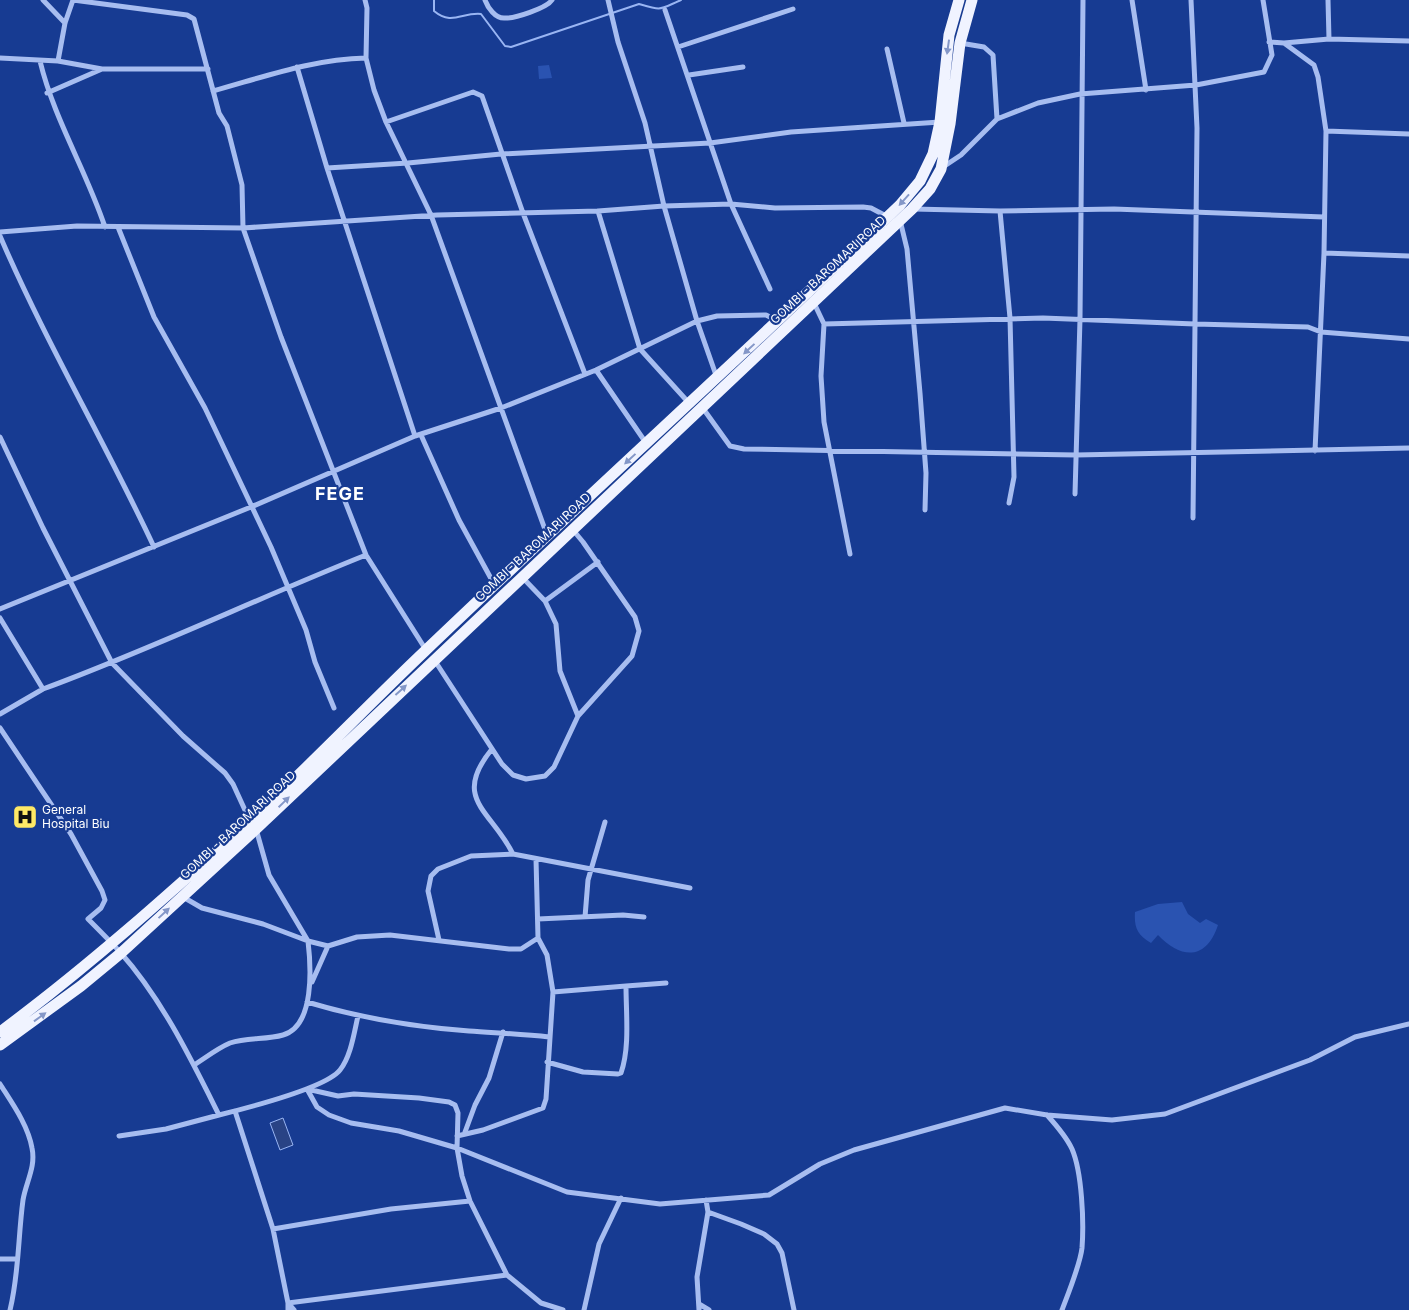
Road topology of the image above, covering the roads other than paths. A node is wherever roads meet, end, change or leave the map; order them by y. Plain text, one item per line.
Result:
1 (43, 0) edge
2 (73, 0) edge
3 (365, 0) edge
4 (485, 0) edge
5 (552, 0) edge
6 (608, 0) edge
7 (959, 0) edge
8 (972, 0) edge
9 (1083, 0) edge
10 (1132, 0) edge
11 (1191, 0) edge
12 (1263, 0) edge
13 (1328, 0) edge
14 (793, 9) dead end
15 (665, 10) dead end
16 (65, 23) junction
17 (1329, 40) junction
18 (1409, 41) edge
19 (1269, 42) junction
20 (960, 43) junction
21 (1284, 43) junction
22 (678, 47) junction
23 (887, 49) dead end
24 (0, 58) edge
25 (366, 58) junction
26 (40, 61) junction
27 (58, 61) junction
28 (297, 67) junction
29 (743, 67) dead end
30 (102, 69) junction
31 (208, 69) junction
32 (689, 75) junction
33 (1196, 85) junction
34 (1146, 90) junction
35 (213, 91) junction
36 (47, 93) junction
37 (1080, 94) junction
38 (996, 119) junction
39 (386, 122) junction
40 (940, 122) junction
41 (904, 123) junction
42 (1326, 132) junction
43 (1409, 134) edge
44 (710, 143) junction
45 (651, 145) junction
46 (501, 154) junction
47 (408, 163) junction
48 (327, 168) junction
49 (941, 169) junction
50 (732, 204) junction
51 (664, 206) junction
52 (912, 209) junction
53 (1080, 209) junction
54 (598, 211) junction
55 (1000, 211) junction
56 (1194, 212) junction
57 (523, 213) junction
58 (431, 215) junction
59 (888, 216) junction
60 (1324, 217) junction
61 (345, 220) junction
62 (900, 220) junction
63 (105, 226) junction
64 (118, 227) junction
65 (243, 228) junction
66 (0, 232) edge
67 (0, 236) edge
68 (1324, 253) junction
69 (1409, 256) edge
70 (770, 289) dead end
71 (814, 303) junction
72 (1010, 318) junction
73 (1080, 319) junction
74 (697, 321) junction
75 (913, 321) junction
76 (824, 324) junction
77 (1195, 324) junction
78 (777, 329) junction
79 (1321, 332) junction
80 (1409, 339) edge
81 (640, 350) junction
82 (596, 370) junction
83 (585, 374) junction
84 (718, 378) junction
85 (690, 404) junction
86 (702, 407) junction
87 (502, 408) junction
88 (418, 435) junction
89 (0, 437) edge
90 (646, 443) junction
91 (1409, 448) edge
92 (828, 451) junction
93 (923, 451) junction
94 (1194, 451) junction
95 (1315, 452) junction
96 (1012, 454) junction
97 (1076, 455) junction
98 (333, 472) junction
99 (1075, 494) dead end
100 (1009, 503) dead end
101 (251, 507) junction
102 (925, 510) dead end
103 (1193, 518) dead end
104 (572, 530) junction
105 (547, 535) junction
106 (154, 547) junction
107 (850, 554) dead end
108 (366, 555) junction
109 (598, 562) junction
110 (522, 576) junction
111 (71, 581) junction
112 (286, 586) junction
113 (490, 588) junction
114 (546, 601) junction
115 (492, 604) junction
116 (0, 609) edge
117 (0, 618) edge
118 (426, 650) junction
119 (435, 660) junction
120 (112, 663) junction
121 (43, 689) junction
122 (334, 708) dead end
123 (0, 714) edge
124 (578, 716) junction
125 (0, 728) edge
126 (492, 749) junction
127 (605, 822) dead end
128 (253, 825) junction
129 (513, 854) junction
130 (536, 859) junction
131 (592, 868) junction
132 (690, 888) dead end
133 (182, 896) junction
134 (586, 917) junction
135 (644, 917) dead end
136 (538, 919) junction
137 (538, 938) junction
138 (439, 940) junction
139 (308, 941) junction
140 (328, 946) junction
141 (116, 948) junction
142 (666, 983) dead end
143 (311, 984) junction
144 (626, 986) junction
145 (553, 992) junction
146 (307, 1002) junction
147 (358, 1016) junction
148 (1409, 1024) edge
149 (0, 1032) edge
150 (504, 1032) junction
151 (549, 1037) junction
152 (0, 1045) edge
153 (547, 1062) junction
154 (194, 1065) junction
155 (0, 1084) edge
156 (307, 1089) junction
157 (235, 1111) junction
158 (219, 1115) junction
159 (1047, 1115) junction
160 (465, 1132) junction
161 (119, 1136) dead end
162 (457, 1136) junction
163 (457, 1148) junction
164 (621, 1198) junction
165 (706, 1200) junction
166 (470, 1201) junction
167 (708, 1212) junction
168 (273, 1229) junction
169 (0, 1259) edge
170 (17, 1259) junction
171 (507, 1275) junction
172 (288, 1303) junction
173 (541, 1303) junction
174 (699, 1307) edge
175 (10, 1310) edge
176 (288, 1310) edge
177 (294, 1310) edge
178 (541, 1310) edge
179 (563, 1310) edge
180 (584, 1310) edge
181 (709, 1310) edge
182 (794, 1310) edge
183 (1062, 1310) edge

1 - 16 street
2 - 16 street
2 - 31 street
3 - 25 street
4 - 5 street
6 - 45 street
7 -> 40 main road, GOMBI - BAROMARI ROAD
8 - 20 main road, GOMBI - BAROMARI ROAD
9 - 37 street
10 - 34 street
11 - 33 street
12 - 19 street
13 - 17 street
14 - 22 street
15 - 22 street
16 - 27 street
17 - 18 street
17 - 21 street
19 - 21 street
19 - 33 street
20 - 38 street
20 - 49 main road, GOMBI - BAROMARI ROAD
21 - 42 street
22 - 32 street
23 - 41 street
24 - 26 street
25 - 28 street
25 - 39 street
26 - 27 street
26 - 36 street
27 - 30 street
28 - 35 street
28 - 48 street
29 - 32 street
30 - 31 street
30 - 36 street
31 - 35 street
32 - 44 street
33 - 34 street
33 - 56 street
34 - 37 street
35 - 65 street
36 - 63 street
37 - 38 street
37 - 53 street
38 - 49 street
39 - 46 street
39 - 47 street
40 - 41 street
40 -> 59 main road, GOMBI - BAROMARI ROAD
41 - 44 street
42 - 43 street
42 - 60 street
44 - 45 street
44 - 50 street
45 - 46 street
45 - 51 street
46 - 47 street
46 - 57 street
47 - 48 street
47 - 58 street
48 - 61 street
49 - 52 main road, GOMBI - BAROMARI ROAD
50 - 51 street
50 - 59 street
50 - 70 street
51 - 54 street
51 - 74 street
52 - 55 street
52 - 62 main road, GOMBI - BAROMARI ROAD
53 - 55 street
53 - 56 street
53 - 73 street
54 - 57 street
54 - 81 street
55 - 72 street
56 - 60 street
56 - 77 street
57 - 58 street
57 - 83 street
58 - 61 street
58 - 87 street
59 - 78 main road, GOMBI - BAROMARI ROAD
60 - 68 street
61 - 65 street
61 - 88 street
62 - 71 main road, GOMBI - BAROMARI ROAD
62 - 75 street
63 - 64 street
63 - 66 street
64 - 65 street
64 - 101 street
65 - 98 street
67 - 106 street
68 - 69 street
68 - 79 street
71 - 76 street
71 - 78 main road, GOMBI - BAROMARI ROAD
72 - 73 street
72 - 75 street
72 - 96 street
73 - 77 street
73 - 97 street
74 - 78 street
74 - 81 street
74 - 84 street
75 - 76 street
75 - 93 street
76 - 92 street
77 - 79 street
77 - 94 street
78 -> 84 main road, GOMBI - BAROMARI ROAD
78 - 86 main road, GOMBI - BAROMARI ROAD
79 - 80 street
79 - 95 street
81 - 82 street
81 - 85 street
82 - 83 street
82 - 90 street
83 - 87 street
84 - 85 main road, GOMBI - BAROMARI ROAD
85 - 90 main road, GOMBI - BAROMARI ROAD
86 - 92 street
86 - 104 main road, GOMBI - BAROMARI ROAD
87 - 88 street
87 - 105 street
88 - 98 street
88 - 113 street
89 - 111 street
90 -> 105 main road, GOMBI - BAROMARI ROAD
91 - 95 street
92 - 93 street
92 - 107 street
93 - 96 street
93 - 102 street
94 - 95 street
94 - 97 street
94 - 103 street
96 - 97 street
96 - 100 street
97 - 99 street
98 - 101 street
98 - 108 street
101 - 106 street
101 - 112 street
104 - 109 street
104 - 110 main road, GOMBI - BAROMARI ROAD
105 - 113 main road, GOMBI - BAROMARI ROAD
106 - 111 street
108 - 112 street
108 - 118 street
109 - 114 street
109 - 124 street
110 - 114 street
110 - 115 main road, GOMBI - BAROMARI ROAD
111 - 116 street
111 - 120 street
112 - 120 street
112 - 122 street
113 - 115 main road
113 - 118 main road, GOMBI - BAROMARI ROAD
114 - 124 street
115 - 119 main road, GOMBI - BAROMARI ROAD
117 - 121 street
118 - 128 main road, GOMBI - BAROMARI ROAD
119 - 126 street
128 -> 119 main road, GOMBI - BAROMARI ROAD
120 - 121 street
120 - 128 street
121 - 123 street
124 - 126 street
125 - 141 street
126 - 129 street
127 - 131 street
128 - 133 main road, GOMBI - BAROMARI ROAD
128 - 139 street
128 - 141 main road, GOMBI - BAROMARI ROAD
129 - 130 street
129 - 138 street
130 - 131 street
130 - 136 street
131 - 132 street
131 - 134 street
133 - 139 street
141 -> 133 main road, GOMBI - BAROMARI ROAD
134 - 135 street
134 - 136 street
136 - 137 street
137 - 138 street
137 - 145 street
138 - 140 street
139 - 140 street
139 - 143 street
140 - 143 street
141 - 149 main road, GOMBI - BAROMARI ROAD
152 -> 141 main road, GOMBI - BAROMARI ROAD
141 - 154 street
142 - 144 street
143 - 146 street
144 - 145 street
144 - 153 street
145 - 151 street
146 - 147 street
146 - 154 street
147 - 150 street
147 - 156 street
148 - 159 street
150 - 151 street
150 - 160 street
151 - 153 street
153 - 160 street
154 - 158 street
155 - 170 street
156 - 157 street
156 - 162 street
156 - 163 street
157 - 158 street
157 - 168 street
158 - 161 street
159 - 165 street
159 - 183 street
160 - 162 street
162 - 163 street
163 - 164 street
163 - 166 street
164 - 165 street
164 - 180 street
165 - 167 street
166 - 168 street
166 - 171 street
167 - 174 street
167 - 182 street
168 - 172 street
169 - 170 street
170 - 175 street
171 - 172 street
171 - 173 street
172 - 176 street
172 - 177 street
173 - 178 street
173 - 179 street
174 - 181 street

